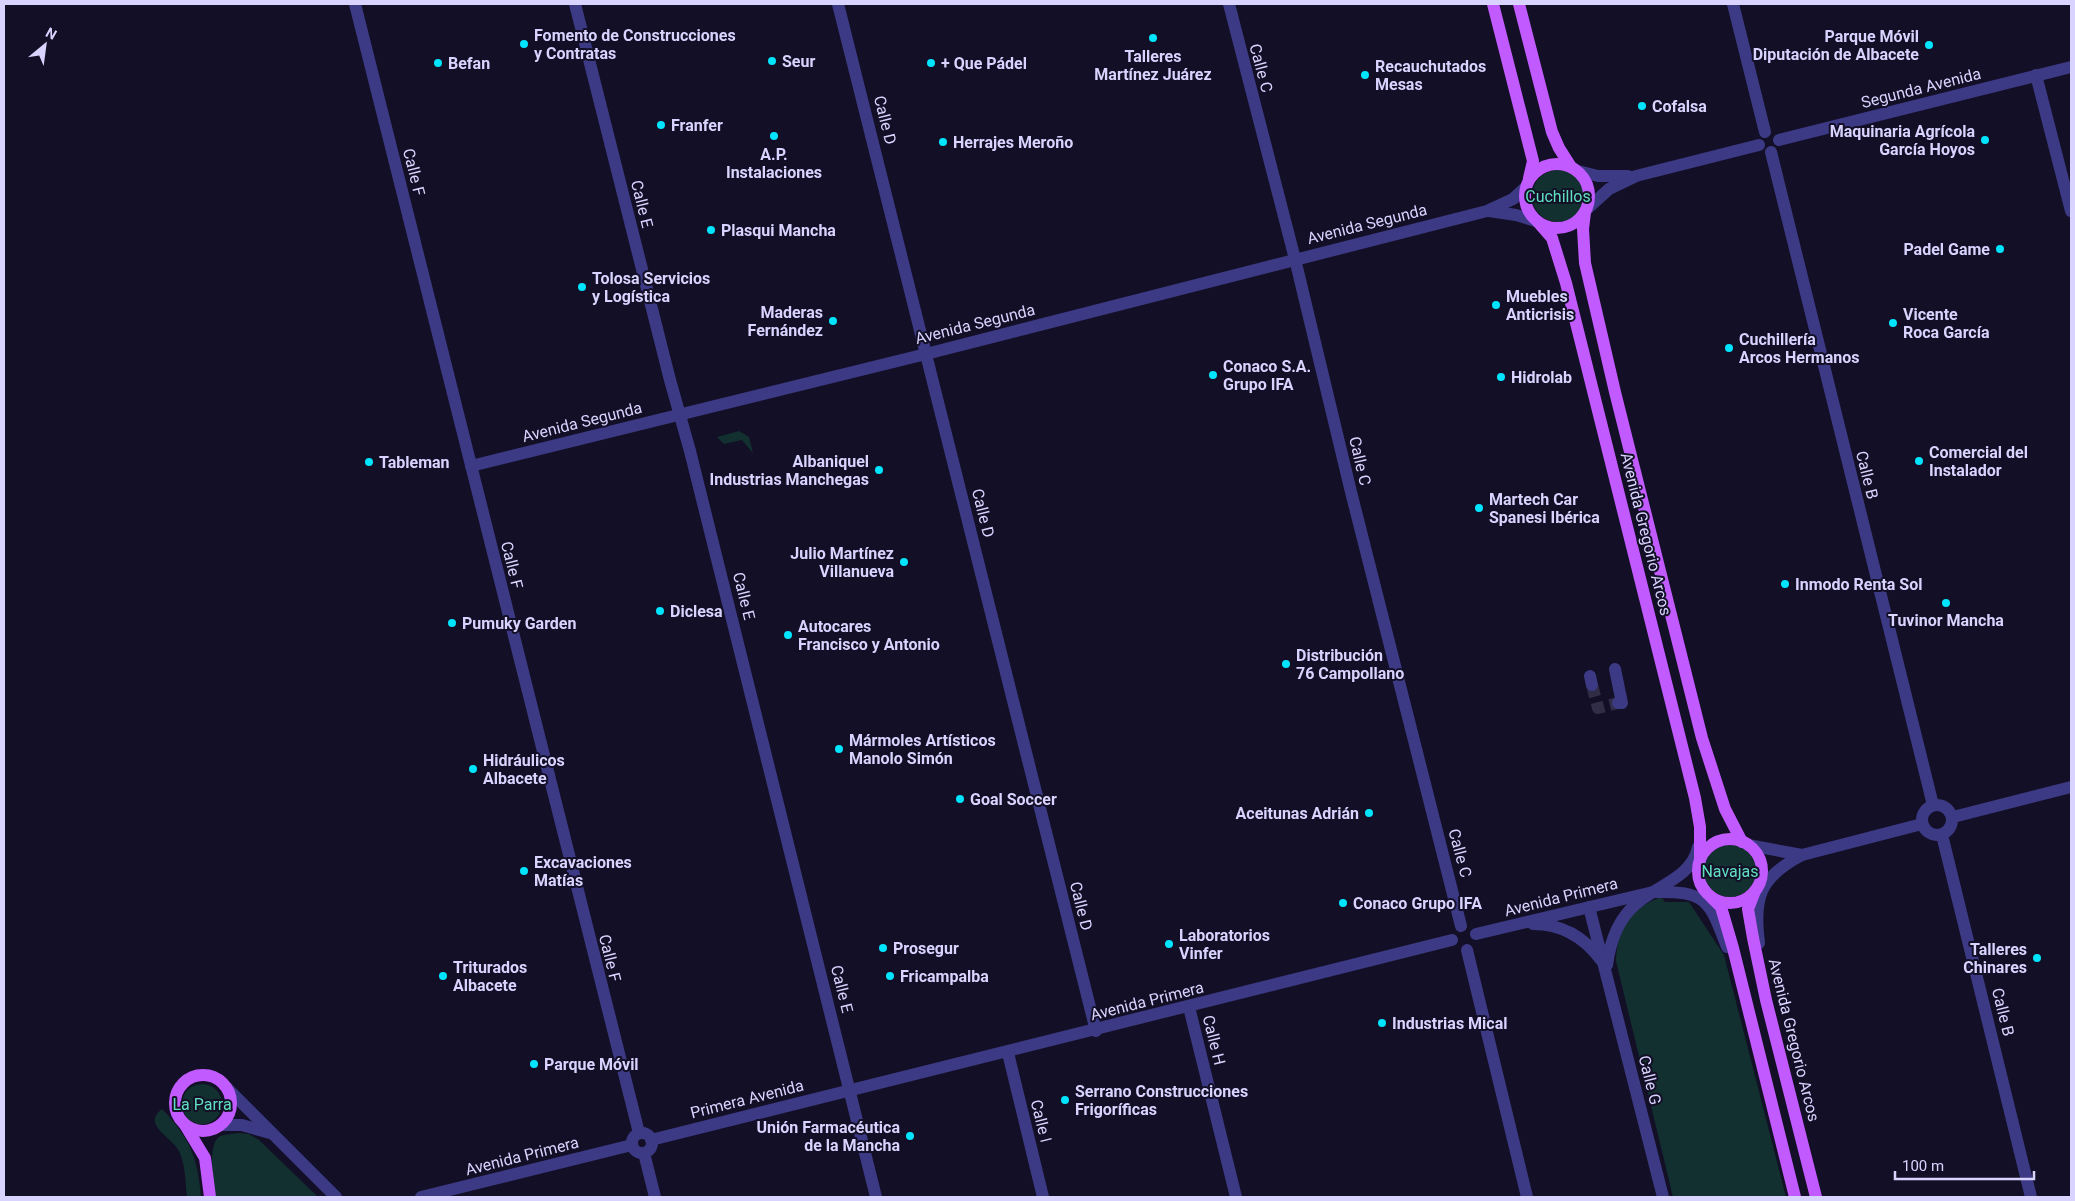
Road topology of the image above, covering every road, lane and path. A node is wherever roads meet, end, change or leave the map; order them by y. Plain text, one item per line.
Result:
1 (355, 4) edge
2 (575, 4) edge
3 (838, 4) edge
4 (1229, 4) edge
5 (1493, 4) edge
6 (1519, 4) edge
7 (1733, 4) edge
8 (2071, 67) edge
9 (2036, 75) junction
10 (1766, 132) junction
11 (1778, 140) junction
12 (1759, 145) junction
13 (1771, 152) junction
14 (1574, 169) junction
15 (1636, 176) junction
16 (1528, 183) junction
17 (1487, 211) junction
18 (1586, 211) junction
19 (2071, 211) edge
20 (1537, 221) junction
21 (1295, 259) junction
22 (926, 354) junction
23 (680, 414) junction
24 (471, 466) junction
25 (1615, 669) dead end
26 (1618, 703) dead end
27 (2071, 788) edge
28 (1934, 805) junction
29 (1953, 817) junction
30 (1922, 824) junction
31 (1942, 835) junction
32 (1745, 844) junction
33 (1802, 855) junction
34 (1695, 864) junction
35 (1762, 883) junction
36 (1653, 892) junction
37 (1694, 894) junction
38 (1710, 896) junction
39 (1589, 907) junction
40 (1513, 925) junction
41 (1461, 926) junction
42 (1476, 934) junction
43 (1452, 940) junction
44 (1467, 950) junction
45 (1605, 968) junction
46 (1741, 979) junction
47 (1766, 1000) junction
48 (1189, 1007) junction
49 (1096, 1031) junction
50 (1008, 1052) junction
51 (227, 1088) junction
52 (850, 1089) junction
53 (185, 1125) junction
54 (220, 1126) junction
55 (271, 1133) junction
56 (638, 1133) junction
57 (651, 1140) junction
58 (632, 1145) junction
59 (644, 1153) junction
60 (205, 1158) junction
61 (210, 1197) edge
62 (336, 1197) edge
63 (421, 1197) edge
64 (655, 1197) edge
65 (876, 1197) edge
66 (1043, 1197) edge
67 (1236, 1197) edge
68 (1527, 1197) edge
69 (1663, 1197) edge
70 (1795, 1197) edge
71 (1816, 1197) edge
72 (2031, 1197) edge

1 - 24 street, Calle F
2 - 23 street, Calle E
3 - 22 street, Calle D
4 - 21 street, Calle C
5 - 16 main road
6 - 14 main road
7 - 10 street
8 - 9 street, Segunda Avenida
9 - 11 street, Segunda Avenida
9 - 19 street
10 - 11 street
10 - 12 street
11 - 13 street
12 - 13 street
12 - 15 street
13 - 28 street, Calle B
14 - 15 street
14 - 16 main road
14 - 18 main road
15 - 18 street
16 - 17 street, Avenida Segunda
16 - 20 main road
17 - 20 street, Avenida Segunda
17 - 21 street, Avenida Segunda
18 - 20 main road
18 - 32 main road, Avenida Gregorio Arcos
20 - 34 main road, Avenida Gregorio Arcos
21 - 22 street, Avenida Segunda
21 - 41 street, Calle C
22 - 23 street, Avenida Segunda
22 - 49 street, Calle D
23 - 24 street, Avenida Segunda
23 - 52 street, Calle E
24 - 56 street, Calle F
25 - 26 street
27 - 29 street
28 - 29 street
28 - 30 street
29 - 31 street
30 - 31 street
30 - 33 street
31 - 72 street, Calle B
32 - 33 street
32 - 34 main road
32 - 35 main road
33 - 35 street
34 - 36 street, Avenida Primera
34 - 38 main road
35 - 38 main road
35 - 47 street
35 - 47 main road, Avenida Gregorio Arcos
36 - 37 street, Avenida Primera
36 - 39 street, Avenida Primera
36 - 45 street, Calle G
37 - 38 street, Avenida Primera
37 - 46 street
38 - 46 main road
39 - 40 street, Avenida Primera
39 - 45 street, Calle G
40 - 42 street, Avenida Primera
40 - 45 street, Calle G
41 - 42 street
41 - 43 street
42 - 44 street
43 - 44 street
43 - 48 street, Avenida Primera
44 - 68 street
45 - 69 street, Calle G
46 - 70 main road
47 - 71 main road, Avenida Gregorio Arcos
48 - 49 street, Avenida Primera
48 - 67 street, Calle H
49 - 50 street, Avenida Primera
50 - 52 street, Avenida Primera
50 - 66 street, Calle I
51 - 53 main road
51 - 54 main road
51 - 55 street
52 - 57 street, Primera Avenida
52 - 65 street, Calle E
53 - 54 main road
53 - 60 main road
54 - 55 street
54 - 60 main road
55 - 62 street
56 - 57 street
56 - 58 street
57 - 59 street
58 - 59 street
58 - 63 street, Avenida Primera
59 - 64 street
60 - 61 main road

